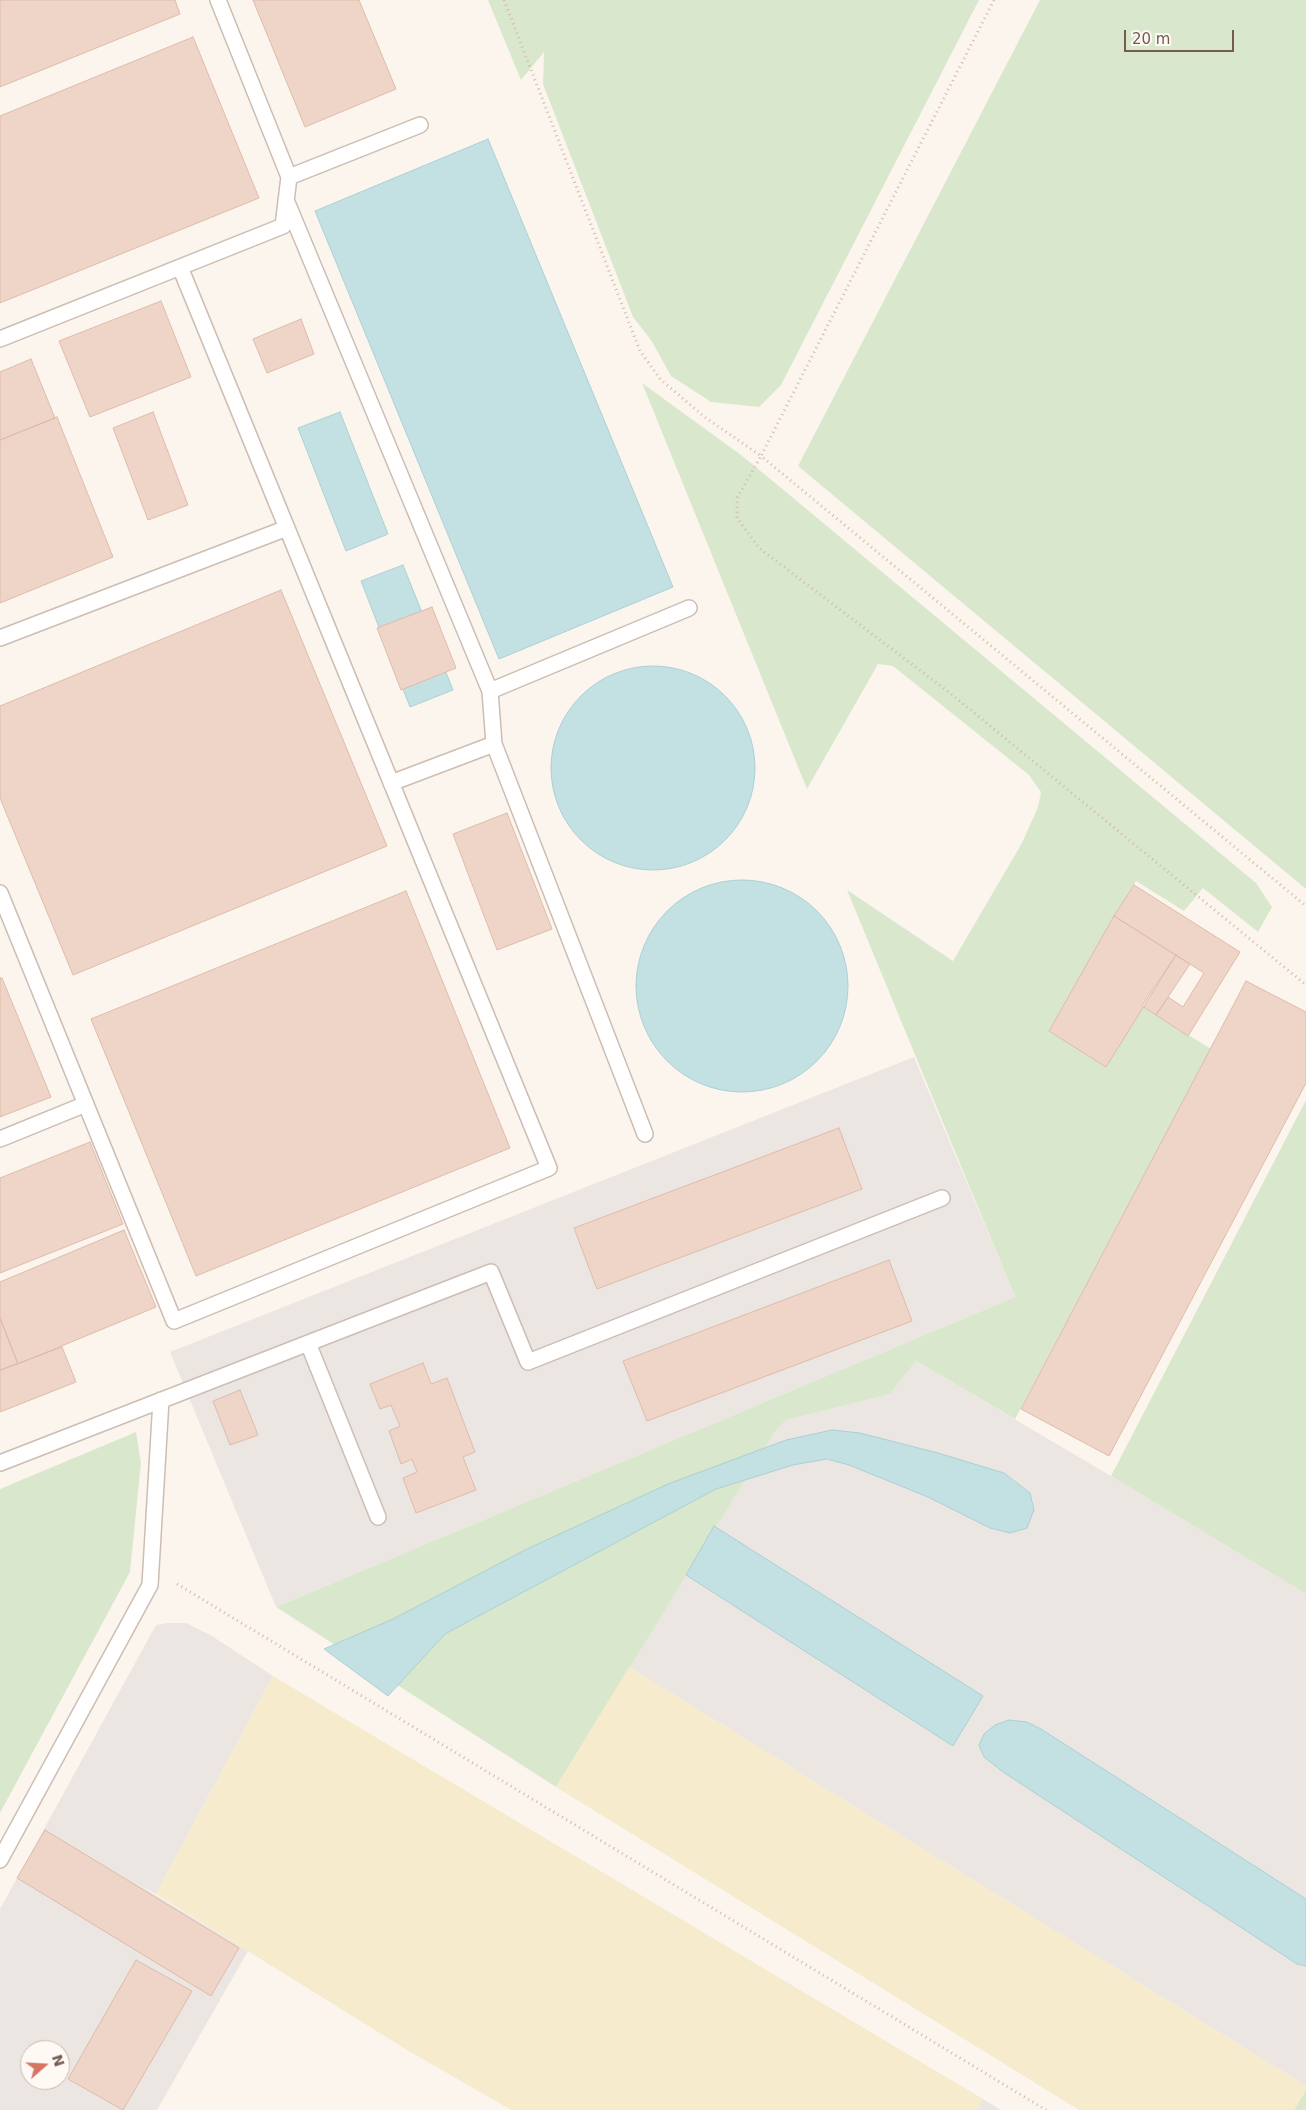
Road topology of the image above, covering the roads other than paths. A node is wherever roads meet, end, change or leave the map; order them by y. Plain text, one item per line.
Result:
1 (218, 0) edge
2 (420, 125) dead end
3 (289, 178) junction
4 (286, 200) junction
5 (180, 267) junction
6 (0, 339) edge
7 (287, 528) junction
8 (689, 608) dead end
9 (0, 638) edge
10 (490, 691) junction
11 (494, 744) junction
12 (391, 784) junction
13 (0, 893) edge
14 (86, 1104) junction
15 (645, 1134) dead end
16 (0, 1139) edge
17 (942, 1198) dead end
18 (308, 1343) junction
19 (161, 1400) junction
20 (0, 1463) edge
21 (378, 1517) dead end
22 (0, 1860) edge

1 - 3 lane
2 - 3 lane
3 - 4 lane
4 - 5 lane
4 - 10 lane
5 - 6 lane
5 - 7 lane
7 - 9 lane
7 - 12 lane
8 - 10 lane
10 - 11 lane
11 - 12 lane
11 - 15 lane
12 - 14 lane
13 - 14 lane
14 - 16 lane
17 - 18 lane
18 - 19 lane
18 - 21 lane
19 - 20 lane
19 - 22 lane

